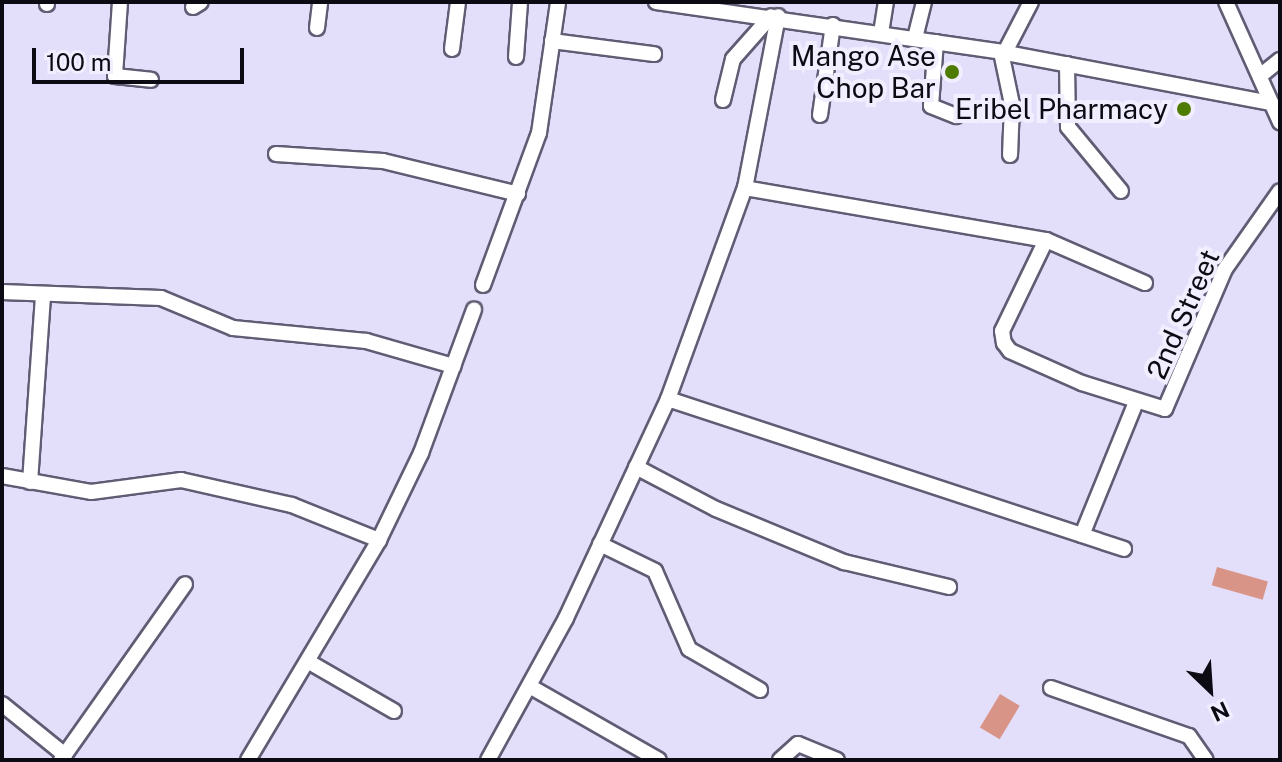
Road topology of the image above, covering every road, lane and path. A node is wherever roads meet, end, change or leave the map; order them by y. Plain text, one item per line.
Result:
1 (120, 2) edge
2 (320, 2) edge
3 (458, 2) edge
4 (520, 2) edge
5 (558, 2) edge
6 (656, 2) edge
7 (886, 2) edge
8 (924, 2) edge
9 (1031, 2) edge
10 (1226, 2) edge
11 (774, 16) junction
12 (833, 25) junction
13 (317, 28) dead end
14 (881, 33) junction
15 (915, 38) junction
16 (552, 41) junction
17 (936, 42) junction
18 (452, 49) dead end
19 (1003, 52) junction
20 (654, 54) dead end
21 (516, 57) dead end
22 (1280, 60) edge
23 (1067, 64) junction
24 (1260, 76) junction
25 (151, 80) dead end
26 (723, 100) dead end
27 (1271, 103) junction
28 (820, 115) dead end
29 (956, 116) dead end
30 (1280, 122) edge
31 (276, 154) dead end
32 (1010, 155) dead end
33 (745, 188) junction
34 (1121, 191) dead end
35 (1280, 191) edge
36 (518, 194) junction
37 (1046, 240) junction
38 (1145, 283) dead end
39 (483, 285) dead end
40 (2, 292) edge
41 (43, 294) junction
42 (474, 310) dead end
43 (453, 366) junction
44 (668, 399) junction
45 (1136, 402) junction
46 (636, 467) junction
47 (2, 476) edge
48 (30, 482) junction
49 (1082, 535) junction
50 (379, 540) junction
51 (600, 544) junction
52 (1124, 549) dead end
53 (185, 584) dead end
54 (949, 587) dead end
55 (309, 662) junction
56 (531, 687) junction
57 (1051, 688) dead end
58 (760, 690) dead end
59 (2, 704) edge
60 (394, 711) dead end
61 (63, 758) edge
62 (248, 760) edge
63 (488, 760) edge
64 (659, 760) edge
65 (780, 760) edge
66 (837, 760) edge
67 (1206, 760) edge

1 - 25 street
2 - 13 street
3 - 18 street
4 - 21 street
5 - 16 street
6 - 11 street
7 - 14 street
8 - 15 street
9 - 19 street
10 - 24 street
11 - 12 street
11 - 26 street
11 - 33 street
12 - 14 street
12 - 28 street
14 - 15 street
15 - 17 street
16 - 20 street
16 - 36 street
17 - 19 street
17 - 29 street
19 - 23 street
19 - 32 street
22 - 24 street
23 - 27 street
23 - 34 street
24 - 27 street
27 - 30 street
31 - 36 street
33 - 37 street
33 - 44 street
35 - 45 street, 2nd Street
36 - 39 street
37 - 38 street
37 - 45 street
40 - 41 street
41 - 43 street
41 - 48 street
42 - 43 street
43 - 50 street
44 - 46 street
44 - 49 street
45 - 49 street
46 - 51 street
46 - 54 street
47 - 48 street
48 - 50 street
49 - 52 street
50 - 55 street
51 - 56 street
51 - 58 street
53 - 61 street
55 - 60 street
55 - 62 street
56 - 63 street
56 - 64 street
57 - 67 street
59 - 61 street
65 - 66 street

